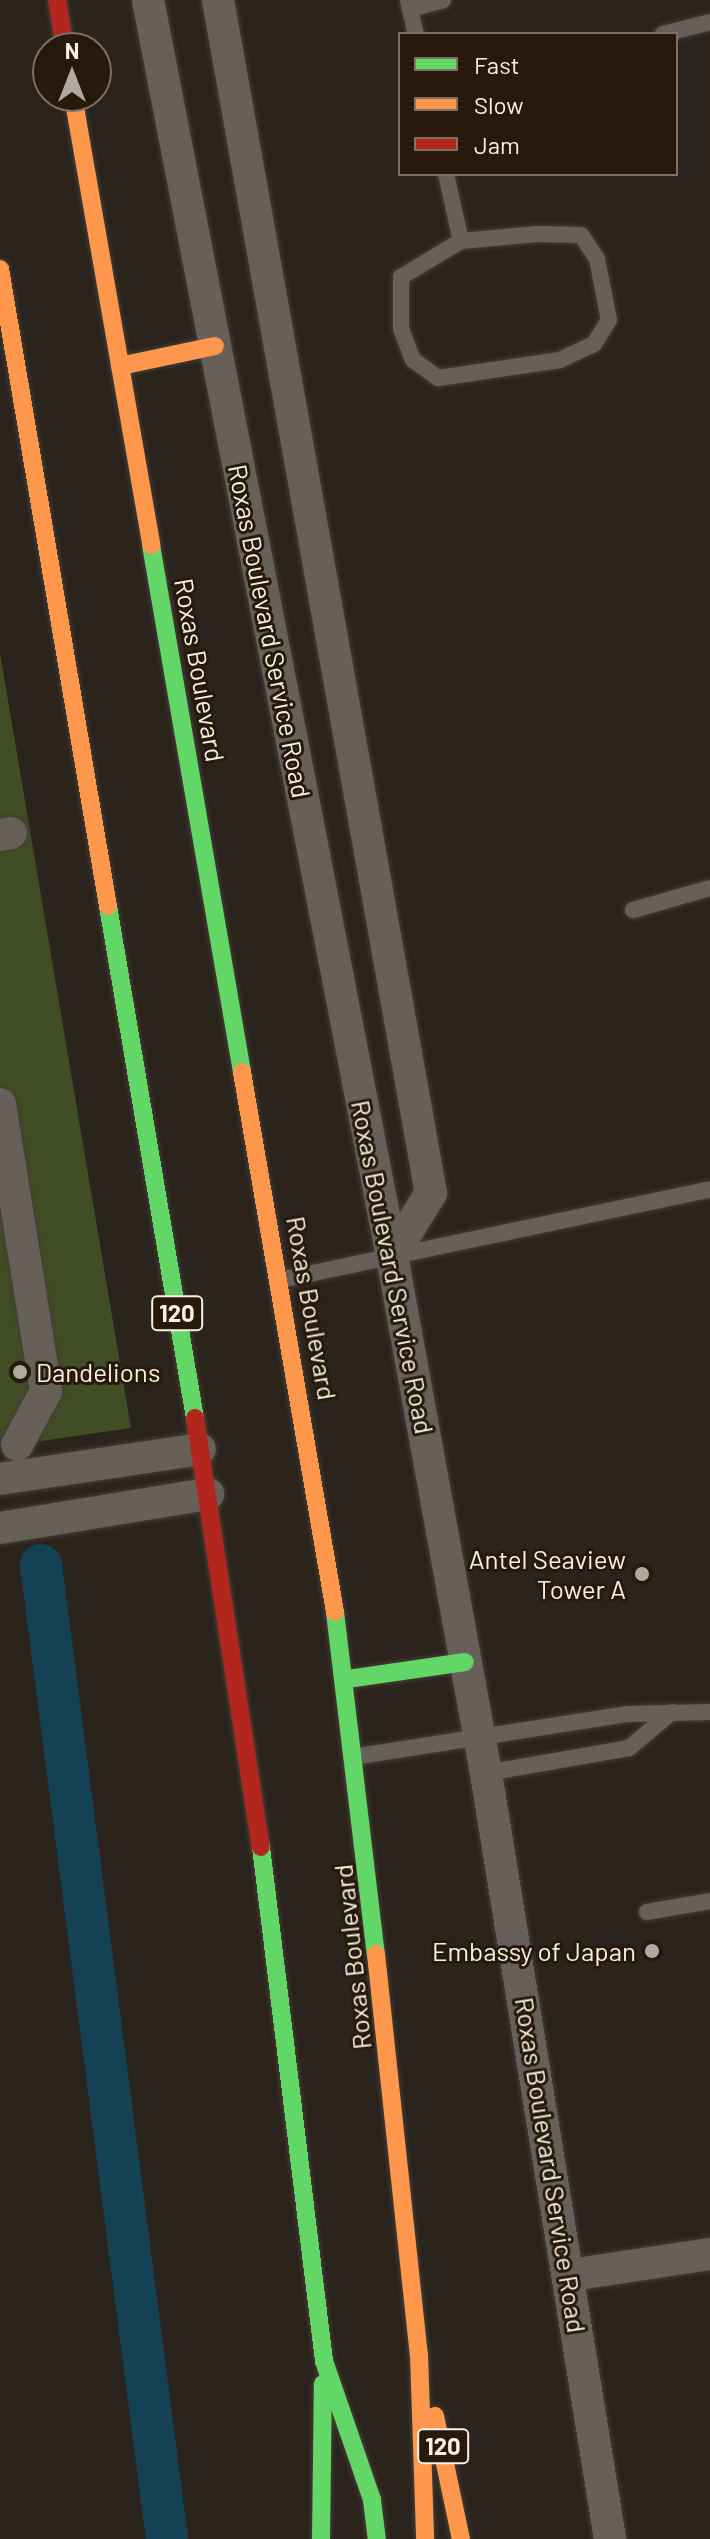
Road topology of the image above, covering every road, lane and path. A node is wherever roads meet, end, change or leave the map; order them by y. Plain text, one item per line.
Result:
1 (57, 0) edge
2 (148, 0) edge
3 (218, 0) edge
4 (443, 0) edge
5 (409, 4) edge
6 (710, 22) edge
7 (62, 32) edge
8 (416, 32) edge
9 (671, 32) edge
10 (76, 112) edge
11 (446, 176) edge
12 (461, 241) junction
13 (0, 269) edge
14 (215, 346) junction
15 (120, 366) junction
16 (710, 888) edge
17 (633, 910) dead end
18 (0, 1104) edge
19 (710, 1189) edge
20 (392, 1256) junction
21 (280, 1280) junction
22 (17, 1445) dead end
23 (200, 1449) junction
24 (0, 1479) edge
25 (208, 1494) junction
26 (0, 1528) edge
27 (465, 1662) junction
28 (347, 1679) junction
29 (672, 1712) junction
30 (710, 1712) edge
31 (479, 1737) junction
32 (357, 1756) junction
33 (486, 1773) junction
34 (710, 1901) edge
35 (647, 1912) dead end
36 (710, 2254) edge
37 (571, 2275) junction
38 (419, 2354) junction
39 (324, 2361) junction
40 (321, 2539) edge
41 (377, 2539) edge
42 (425, 2539) edge
43 (461, 2539) edge
44 (610, 2539) edge

1 - 7 highway
2 - 14 street, Roxas Boulevard Service Road
3 - 20 street
4 - 5 lane
5 - 8 lane
6 - 9 lane
10 - 15 highway, Roxas Boulevard / 120
11 - 12 lane
12 - 12 lane
13 - 23 highway, 120
14 - 15 highway
14 - 20 street, Roxas Boulevard Service Road
15 - 21 highway, Roxas Boulevard / 120
16 - 17 lane
18 - 22 street
19 - 20 lane
20 - 21 lane
20 - 27 street, Roxas Boulevard Service Road
21 - 28 highway, Roxas Boulevard / 120
23 - 24 street
23 - 25 highway, 120
25 - 26 street
25 - 39 highway, 120
27 - 28 highway
27 - 31 street, Roxas Boulevard Service Road
28 - 32 highway, Roxas Boulevard / 120
29 - 30 lane
29 - 31 lane
29 - 33 lane
31 - 32 lane
31 - 33 street, Roxas Boulevard Service Road
32 - 38 highway, Roxas Boulevard / 120
33 - 37 street, Roxas Boulevard Service Road
34 - 35 lane
36 - 37 street
37 - 44 street, Roxas Boulevard Service Road
38 - 42 highway, Roxas Boulevard / 120
38 - 43 highway, 120
39 - 40 highway, 120
39 - 41 highway, 120

